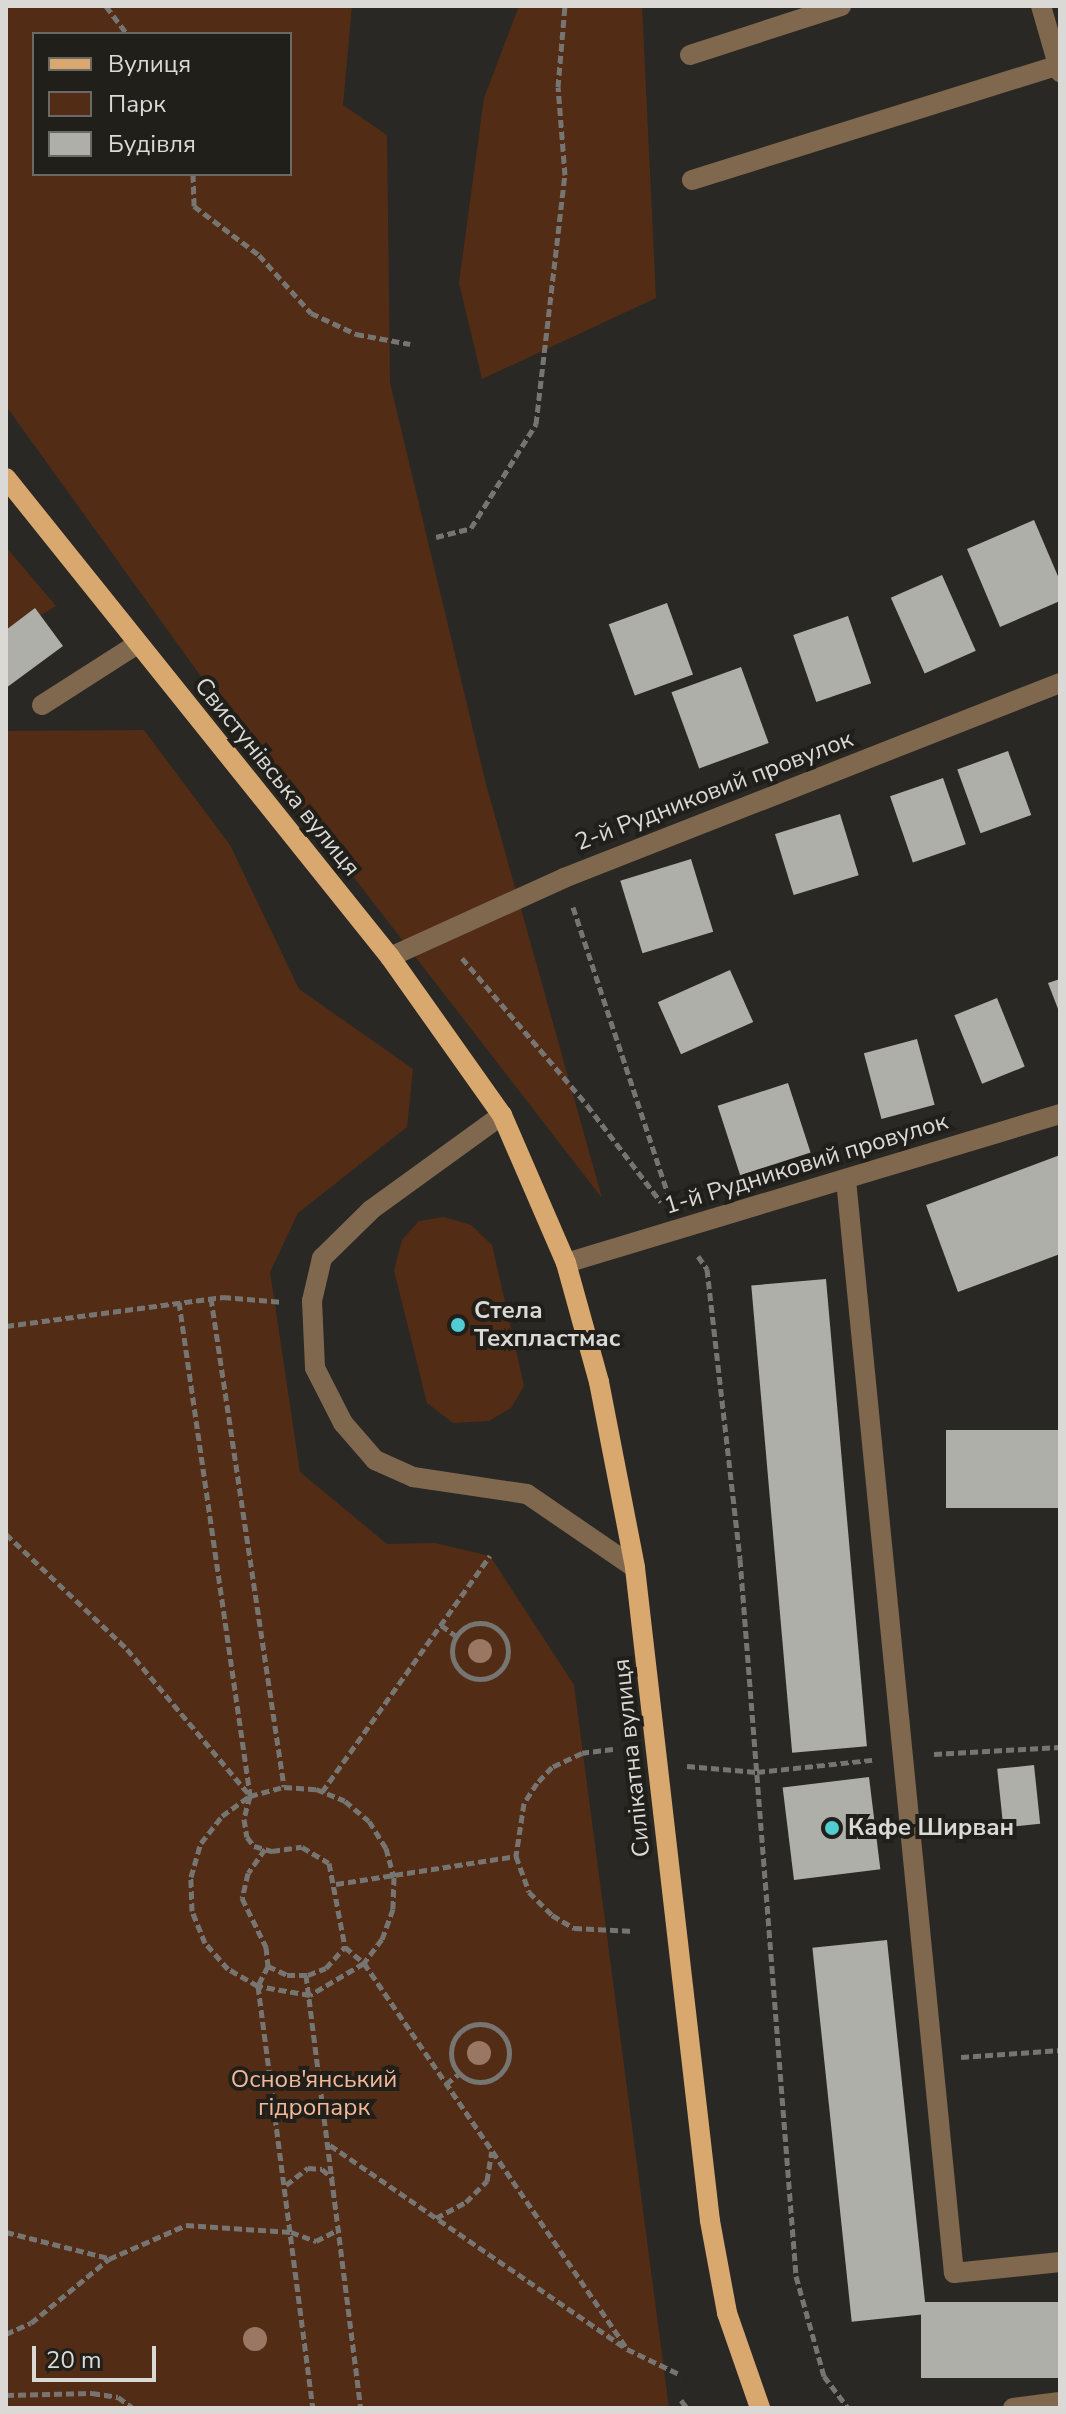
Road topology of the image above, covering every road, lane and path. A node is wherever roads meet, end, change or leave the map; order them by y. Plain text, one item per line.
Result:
1 (106, 6) edge
2 (565, 6) edge
3 (841, 6) edge
4 (1041, 6) edge
5 (126, 32) edge
6 (690, 55) dead end
7 (1059, 69) edge
8 (193, 176) edge
9 (692, 180) dead end
10 (410, 344) dead end
11 (6, 478) edge
12 (436, 537) dead end
13 (136, 645) junction
14 (1060, 683) edge
15 (42, 705) dead end
16 (564, 878) junction
17 (441, 933) junction
18 (390, 957) junction
19 (1060, 1114) edge
20 (502, 1115) junction
21 (846, 1180) junction
22 (679, 1229) junction
23 (566, 1263) junction
24 (211, 1298) junction
25 (312, 1301) junction
26 (179, 1302) junction
27 (6, 1326) edge
28 (6, 1534) edge
29 (490, 1556) dead end
30 (635, 1568) junction
31 (441, 1625) junction
32 (456, 1636) junction
33 (1060, 1747) edge
34 (613, 1749) dead end
35 (903, 1756) junction
36 (686, 1766) dead end
37 (757, 1772) junction
38 (284, 1787) junction
39 (322, 1792) junction
40 (250, 1796) junction
41 (265, 1849) junction
42 (516, 1856) junction
43 (394, 1877) junction
44 (336, 1884) junction
45 (634, 1931) dead end
46 (345, 1947) junction
47 (364, 1963) junction
48 (268, 1966) junction
49 (306, 1975) junction
50 (258, 1986) junction
51 (310, 1995) junction
52 (1060, 2050) edge
53 (932, 2060) junction
54 (460, 2073) junction
55 (446, 2084) junction
56 (329, 2144) junction
57 (492, 2151) junction
58 (334, 2180) junction
59 (285, 2186) junction
60 (436, 2218) junction
61 (340, 2229) junction
62 (6, 2232) edge
63 (291, 2232) junction
64 (109, 2259) junction
65 (1060, 2262) edge
66 (6, 2334) edge
67 (627, 2349) junction
68 (681, 2375) dead end
69 (6, 2395) edge
70 (681, 2400) dead end
71 (1060, 2402) edge
72 (133, 2408) edge
73 (313, 2408) edge
74 (361, 2408) edge
75 (687, 2408) edge
76 (760, 2408) edge
77 (848, 2408) edge
78 (1013, 2408) edge

1 - 5 path
2 - 12 path
3 - 6 street
4 - 7 street
7 - 9 street
8 - 10 path
11 - 13 main road, Свистунівська вулиця
13 - 15 street
13 - 18 main road, Свистунівська вулиця
14 - 16 street, 2-й Рудниковий провулок
16 - 17 street, 2-й Рудниковий провулок
16 - 22 path
17 - 18 street, 2-й Рудниковий провулок
17 - 22 path
18 - 20 main road, Свистунівська вулиця
19 - 21 street, 1-й Рудниковий провулок
20 - 23 main road, Силікатна вулиця
20 - 25 street
21 - 22 street, 1-й Рудниковий провулок
21 - 35 street
22 - 23 street, 1-й Рудниковий провулок
22 - 37 path
23 - 30 main road, Силікатна вулиця
24 - 25 path
24 - 26 path
24 - 38 path
25 - 30 street
26 - 27 path
26 - 40 path
28 - 40 path
29 - 31 path
30 - 76 main road, Силікатна вулиця
31 - 32 path
31 - 39 path
32 - 32 path
33 - 35 path
34 - 42 path
35 - 37 path
35 - 53 street
36 - 37 path
37 - 77 path
38 - 39 path
38 - 40 path
39 - 43 path
40 - 41 path
40 - 50 path
41 - 44 path
41 - 48 path
42 - 43 path
42 - 45 path
43 - 44 path
43 - 47 path
44 - 46 path
46 - 47 path
46 - 49 path
47 - 51 path
47 - 55 path
48 - 49 path
48 - 50 path
49 - 51 path
50 - 51 path
50 - 59 path
51 - 56 path
52 - 53 path
53 - 65 street
54 - 54 path
54 - 55 path
55 - 57 path
56 - 58 path
56 - 60 path
57 - 60 path
57 - 67 path
58 - 59 path
58 - 61 path
59 - 63 path
60 - 67 path
61 - 63 path
61 - 74 path
62 - 64 path
63 - 64 path
63 - 73 path
64 - 66 path
67 - 68 path
69 - 72 path
70 - 75 path
71 - 78 street

